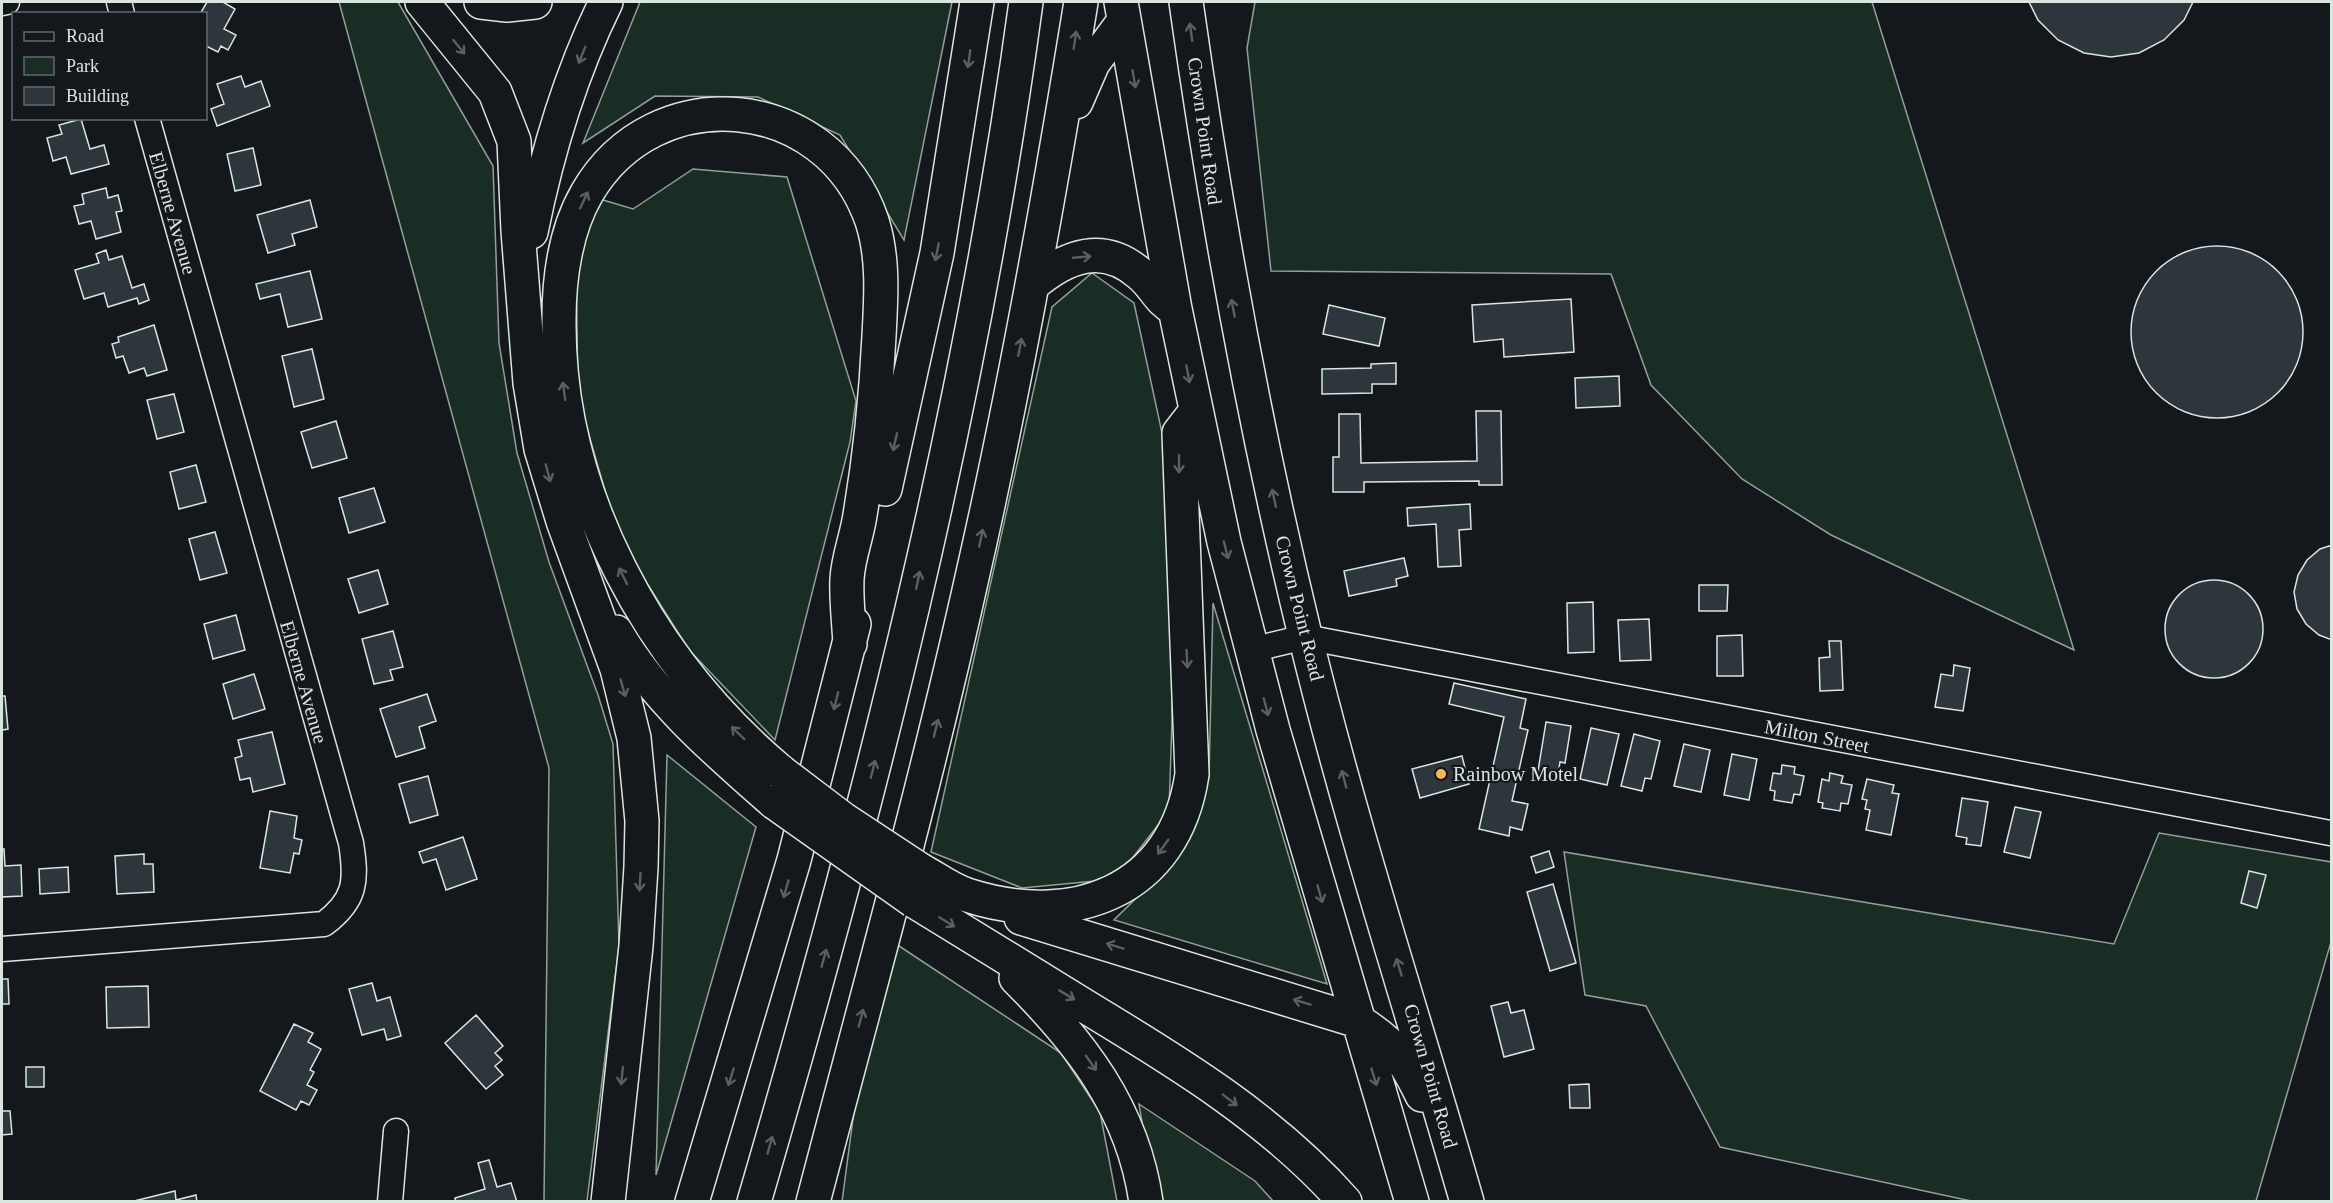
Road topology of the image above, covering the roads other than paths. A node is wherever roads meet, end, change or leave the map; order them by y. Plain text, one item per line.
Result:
1 (7, 2) edge
2 (422, 2) edge
3 (481, 2) edge
4 (535, 2) edge
5 (606, 2) edge
6 (977, 2) edge
7 (1026, 2) edge
8 (1081, 2) edge
9 (1186, 2) edge
10 (2, 3) edge
11 (1123, 11) edge
12 (148, 120) edge
13 (1055, 160) junction
14 (1032, 285) junction
15 (1175, 309) junction
16 (525, 312) junction
17 (1196, 411) junction
18 (583, 574) junction
19 (1305, 637) junction
20 (850, 644) junction
21 (1251, 650) junction
22 (778, 787) junction
23 (2330, 833) dead end
24 (918, 886) junction
25 (964, 894) junction
26 (981, 943) junction
27 (2, 949) edge
28 (1358, 1021) junction
29 (846, 1075) junction
30 (396, 1131) dead end
31 (1465, 1193) edge
32 (390, 1202) edge
33 (608, 1202) edge
34 (692, 1202) edge
35 (754, 1202) edge
36 (813, 1202) edge
37 (830, 1202) edge
38 (1146, 1202) edge
39 (1345, 1202) edge
40 (1412, 1202) edge

1 - 10 street
2 -> 16 highway
3 - 4 highway
5 -> 16 highway
6 -> 20 highway
35 -> 7 highway
13 -> 8 highway
19 -> 9 highway, Crown Point Road
11 - 13 highway
11 -> 15 highway
12 - 27 street, Elberne Avenue
13 - 14 highway
14 -> 15 highway
29 -> 14 highway
15 -> 17 highway
16 -> 18 highway
17 -> 21 highway
17 -> 25 highway
18 - 22 highway
18 -> 33 highway
19 - 21 street
19 - 23 street, Milton Street
31 -> 19 highway, Crown Point Road
22 -> 20 highway
20 -> 34 highway
21 -> 28 highway
22 - 24 highway, bridge
24 - 25 highway
24 -> 26 highway
28 -> 25 highway
26 -> 38 highway
26 -> 39 highway
28 - 31 highway
28 -> 40 highway
29 - 36 highway
29 - 37 highway
30 - 32 street

